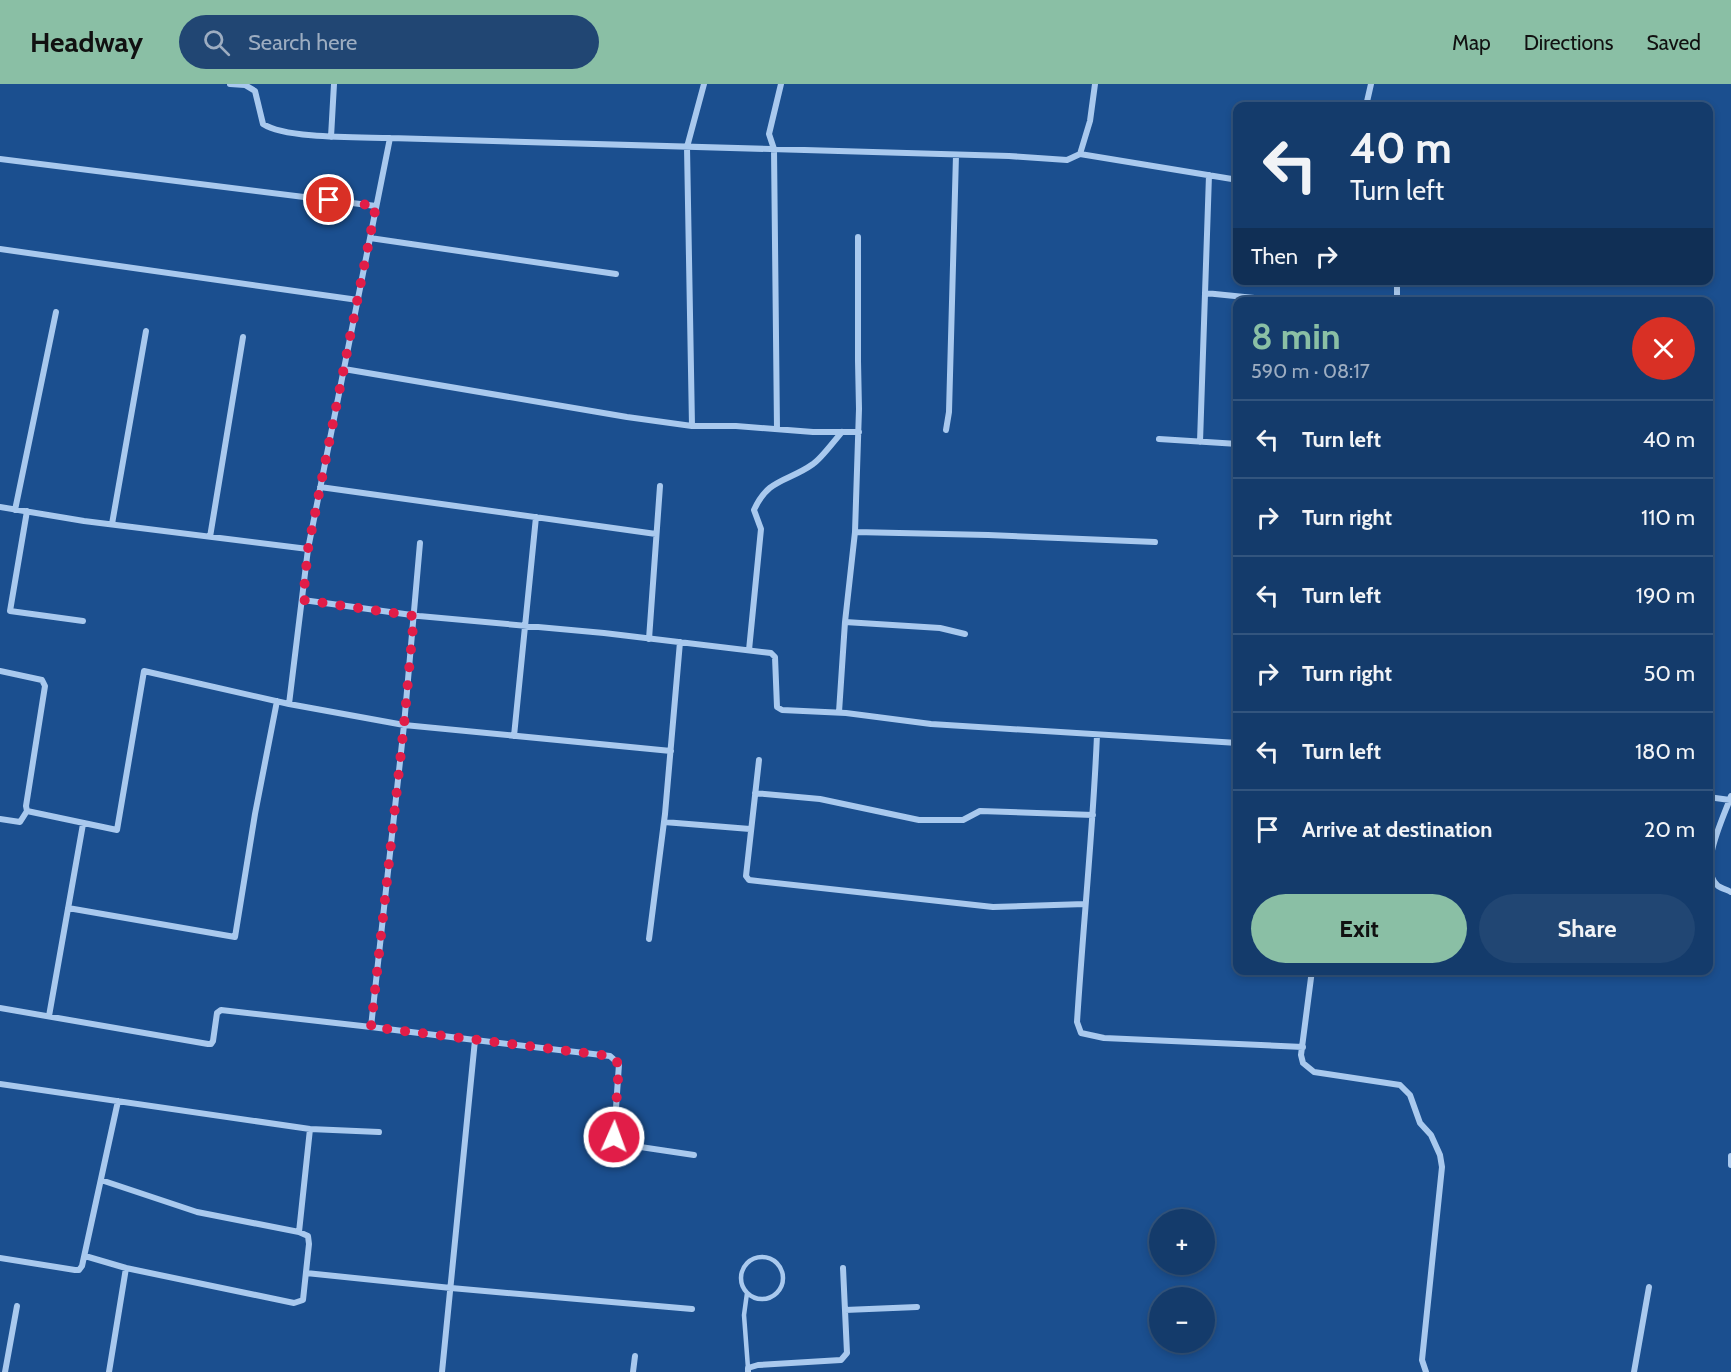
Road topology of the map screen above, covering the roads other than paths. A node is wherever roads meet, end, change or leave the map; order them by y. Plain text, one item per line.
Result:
1 (230, 84) edge
2 (334, 84) edge
3 (704, 84) edge
4 (781, 84) edge
5 (1095, 84) edge
6 (1371, 84) edge
7 (1367, 102) edge
8 (331, 137) junction
9 (390, 138) junction
10 (687, 147) junction
11 (774, 149) junction
12 (956, 154) junction
13 (1080, 154) junction
14 (0, 159) edge
15 (1209, 175) junction
16 (1233, 179) edge
17 (376, 206) junction
18 (858, 237) dead end
19 (370, 238) junction
20 (0, 249) edge
21 (616, 274) dead end
22 (1205, 293) junction
23 (1244, 297) edge
24 (358, 300) junction
25 (56, 312) dead end
26 (146, 331) dead end
27 (243, 337) dead end
28 (344, 369) junction
29 (692, 426) junction
30 (777, 429) junction
31 (946, 429) dead end
32 (842, 432) junction
33 (859, 432) junction
34 (1159, 439) dead end
35 (1200, 442) junction
36 (1233, 444) edge
37 (660, 486) dead end
38 (320, 488) junction
39 (0, 507) edge
40 (15, 510) junction
41 (27, 512) junction
42 (536, 518) junction
43 (112, 524) junction
44 (855, 532) junction
45 (656, 534) junction
46 (210, 537) junction
47 (1155, 542) dead end
48 (420, 543) dead end
49 (308, 549) junction
50 (303, 600) junction
51 (414, 616) junction
52 (83, 621) dead end
53 (845, 622) junction
54 (525, 626) junction
55 (965, 634) dead end
56 (650, 639) junction
57 (680, 642) junction
58 (749, 650) junction
59 (0, 671) edge
60 (277, 701) junction
61 (290, 704) junction
62 (839, 712) junction
63 (404, 725) junction
64 (1097, 735) junction
65 (514, 736) junction
66 (1233, 743) edge
67 (671, 751) junction
68 (759, 760) dead end
69 (755, 793) junction
70 (1713, 797) edge
71 (1730, 798) edge
72 (27, 811) junction
73 (1093, 815) junction
74 (0, 819) edge
75 (664, 822) junction
76 (83, 824) junction
77 (750, 829) junction
78 (1713, 846) edge
79 (1713, 879) edge
80 (1731, 892) edge
81 (1085, 904) junction
82 (68, 908) junction
83 (649, 939) dead end
84 (1311, 975) edge
85 (0, 1008) edge
86 (49, 1016) junction
87 (371, 1027) junction
88 (475, 1040) junction
89 (1303, 1047) junction
90 (0, 1084) edge
91 (118, 1101) junction
92 (310, 1129) junction
93 (379, 1132) dead end
94 (694, 1155) dead end
95 (1731, 1156) edge
96 (1731, 1165) edge
97 (100, 1180) junction
98 (299, 1232) junction
99 (85, 1256) junction
100 (0, 1258) edge
101 (126, 1268) junction
102 (843, 1268) dead end
103 (306, 1272) junction
104 (1649, 1287) dead end
105 (451, 1288) junction
106 (747, 1293) junction
107 (17, 1306) dead end
108 (917, 1307) dead end
109 (692, 1309) dead end
110 (845, 1310) junction
111 (635, 1356) dead end
112 (748, 1370) edge
113 (5, 1372) edge
114 (109, 1372) edge
115 (442, 1372) edge
116 (633, 1372) edge
117 (1426, 1372) edge
118 (1634, 1372) edge

1 - 8 street
2 - 8 street
3 - 10 street
4 - 11 street
5 - 13 street
6 - 7 street
8 - 9 street
9 - 10 street
9 - 17 street
10 - 11 street
10 - 29 street
11 - 12 street
11 - 30 street
12 - 13 street
12 - 31 street
13 - 15 street
14 - 17 street
15 - 16 street
15 - 22 street
17 - 19 street
18 - 33 street
19 - 21 street
19 - 24 street
20 - 24 street
22 - 23 street
22 - 35 street
24 - 28 street
25 - 40 street
26 - 43 street
27 - 46 street
28 - 29 street
28 - 38 street
29 - 30 street
30 - 32 street
32 - 33 street
32 - 58 street
33 - 44 street
34 - 35 street
35 - 36 street
37 - 45 street
38 - 42 street
38 - 49 street
39 - 40 street
40 - 41 street
41 - 43 street
41 - 52 street
42 - 45 street
42 - 54 street
43 - 46 street
44 - 47 street
44 - 53 street
45 - 56 street
46 - 49 street
48 - 51 street
49 - 50 street
50 - 51 street
50 - 61 street
51 - 54 street
51 - 63 street
53 - 55 street
53 - 62 street
54 - 56 street
54 - 65 street
56 - 57 street
57 - 58 street
57 - 67 street
58 - 62 street
59 - 72 street
60 - 61 street
60 - 76 street
60 - 82 street
61 - 63 street
62 - 64 street
63 - 65 street
63 - 87 street
64 - 66 street
64 - 73 street
65 - 67 street
67 - 75 street
68 - 69 street
69 - 73 street
69 - 77 street
70 - 71 street
71 - 78 street
72 - 74 street
72 - 76 street
73 - 81 street
75 - 77 street
75 - 83 street
76 - 82 street
77 - 81 street
79 - 80 street
81 - 89 street
82 - 86 street
84 - 89 street
85 - 86 street
86 - 87 street
87 - 88 street
88 - 94 street
88 - 105 street
89 - 117 street
90 - 91 street
91 - 92 street
91 - 97 street
92 - 93 street
92 - 98 street
95 - 96 street
97 - 98 street
97 - 99 street
98 - 103 street
99 - 100 street
99 - 101 street
101 - 103 street
101 - 114 street
102 - 110 street
103 - 105 street
104 - 118 street
105 - 109 street
105 - 115 street
106 - 106 lane
106 - 112 lane
107 - 113 street
108 - 110 street
110 - 112 street
111 - 116 street

